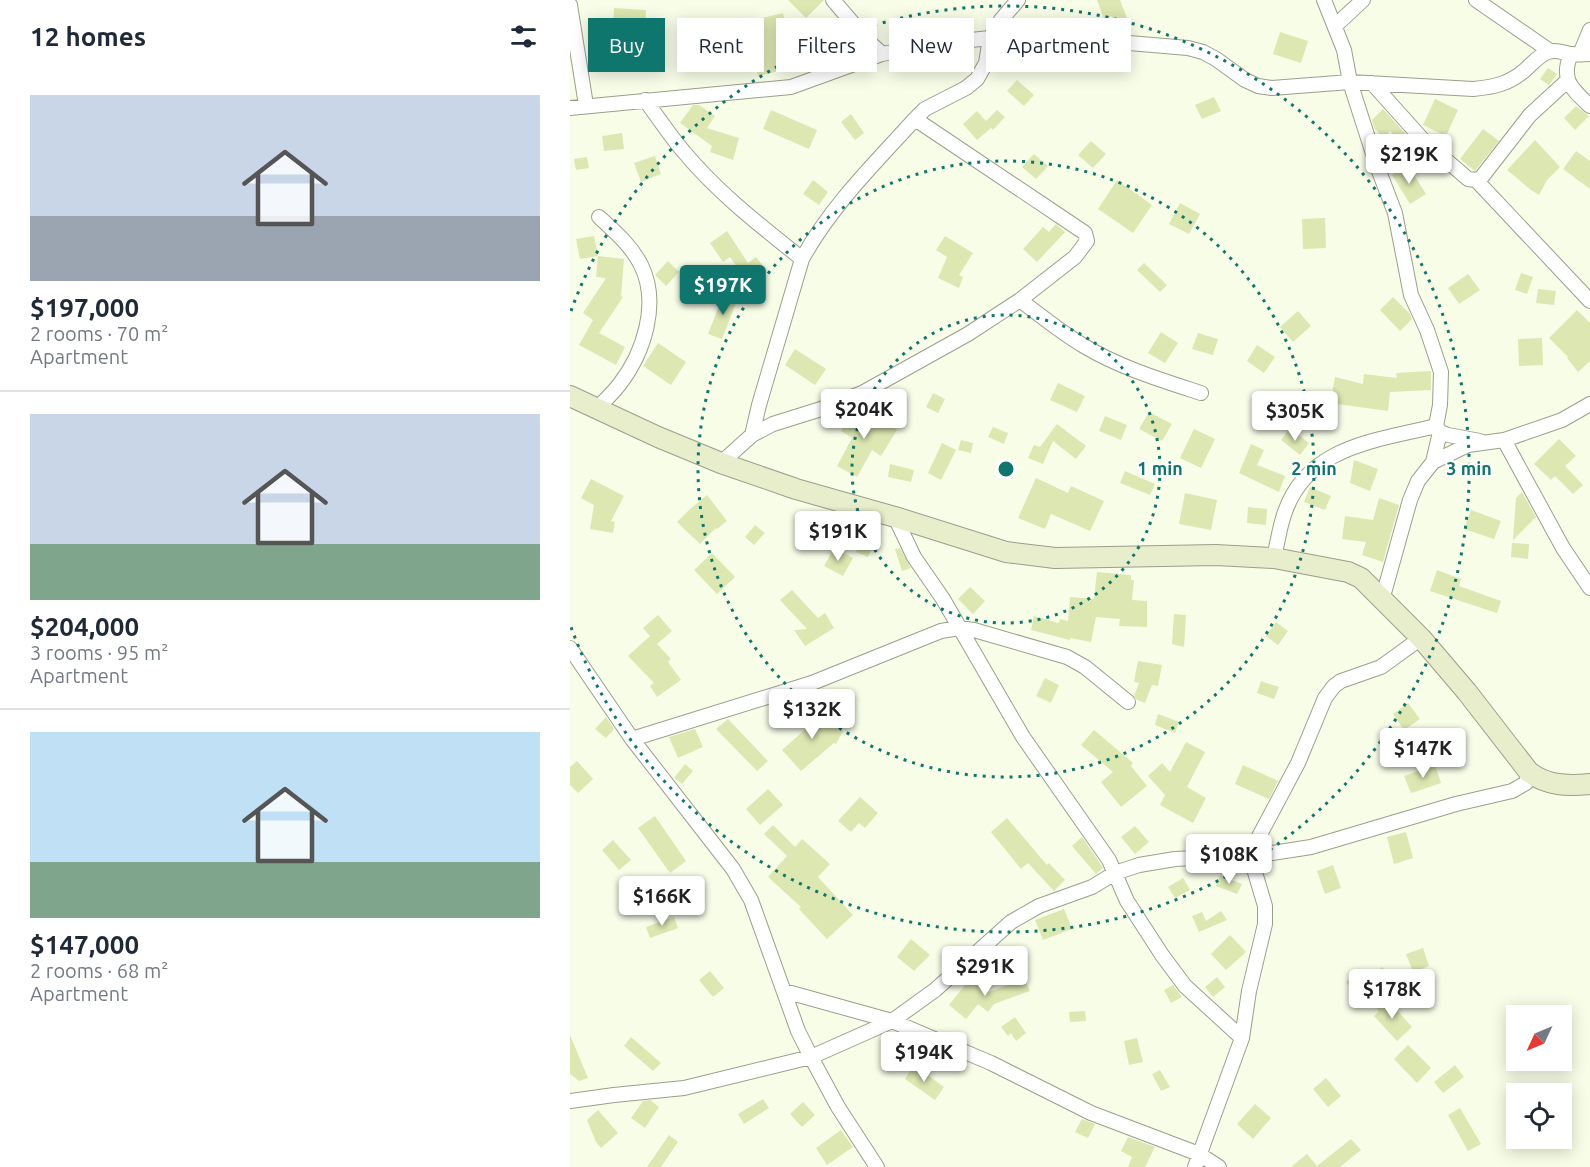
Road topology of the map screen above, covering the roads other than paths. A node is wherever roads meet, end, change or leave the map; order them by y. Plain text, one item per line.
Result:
1 (833, 0) edge
2 (1018, 0) edge
3 (1324, 0) edge
4 (1363, 0) edge
5 (1476, 0) edge
6 (570, 5) edge
7 (1003, 18) edge
8 (1335, 26) junction
9 (1590, 30) edge
10 (986, 38) edge
11 (1131, 44) edge
12 (1550, 51) junction
13 (882, 54) junction
14 (1580, 54) edge
15 (986, 63) edge
16 (1567, 81) junction
17 (1350, 82) junction
18 (1372, 83) junction
19 (645, 100) junction
20 (585, 105) junction
21 (1590, 106) edge
22 (570, 108) edge
23 (915, 119) junction
24 (1476, 180) junction
25 (599, 217) dead end
26 (802, 259) junction
27 (1020, 300) junction
28 (1590, 301) edge
29 (1201, 393) dead end
30 (570, 396) edge
31 (1590, 404) edge
32 (597, 409) junction
33 (1438, 429) junction
34 (752, 435) junction
35 (1504, 440) junction
36 (1485, 442) junction
37 (1433, 462) junction
38 (721, 463) junction
39 (895, 517) junction
40 (1274, 558) junction
41 (1590, 588) edge
42 (1383, 600) junction
43 (959, 628) junction
44 (1421, 638) junction
45 (570, 648) edge
46 (1128, 702) dead end
47 (632, 739) junction
48 (1529, 772) junction
49 (1590, 784) edge
50 (1251, 860) junction
51 (1115, 873) junction
52 (784, 991) junction
53 (892, 1021) junction
54 (1242, 1038) junction
55 (811, 1058) junction
56 (570, 1101) edge
57 (1197, 1160) edge
58 (877, 1167) edge
59 (1219, 1167) edge

1 - 13 street
2 - 7 street
3 - 8 street
4 - 8 street
5 - 12 street
6 - 20 street
8 - 17 street
9 - 14 street
10 - 13 street
11 - 17 street
12 - 14 street
12 - 18 street
13 - 19 street
14 - 16 street
15 - 23 street
16 - 21 street
16 - 24 street
17 - 18 street
17 - 33 street
18 - 24 street
19 - 20 street
19 - 26 street
20 - 22 street
23 - 26 street
23 - 27 street
24 - 28 street
25 - 32 street
26 - 34 street
27 - 29 street
27 - 34 street
30 - 32 street
31 - 35 street
32 - 38 street
33 - 36 street
33 - 37 street
33 - 40 street
34 - 38 street
35 - 36 street
35 - 41 street
36 - 37 street
37 - 42 street
38 - 39 street
39 - 40 street
39 - 43 street
40 - 42 street
42 - 44 street
43 - 46 street
43 - 47 street
43 - 51 street
44 - 48 street
44 - 50 street
45 - 47 street
47 - 52 street
48 - 49 street
48 - 50 street
50 - 51 street
50 - 54 street
51 - 53 street
51 - 54 street
52 - 53 street
52 - 55 street
53 - 55 street
53 - 57 street
54 - 57 street
55 - 56 street
55 - 58 street
57 - 59 street

